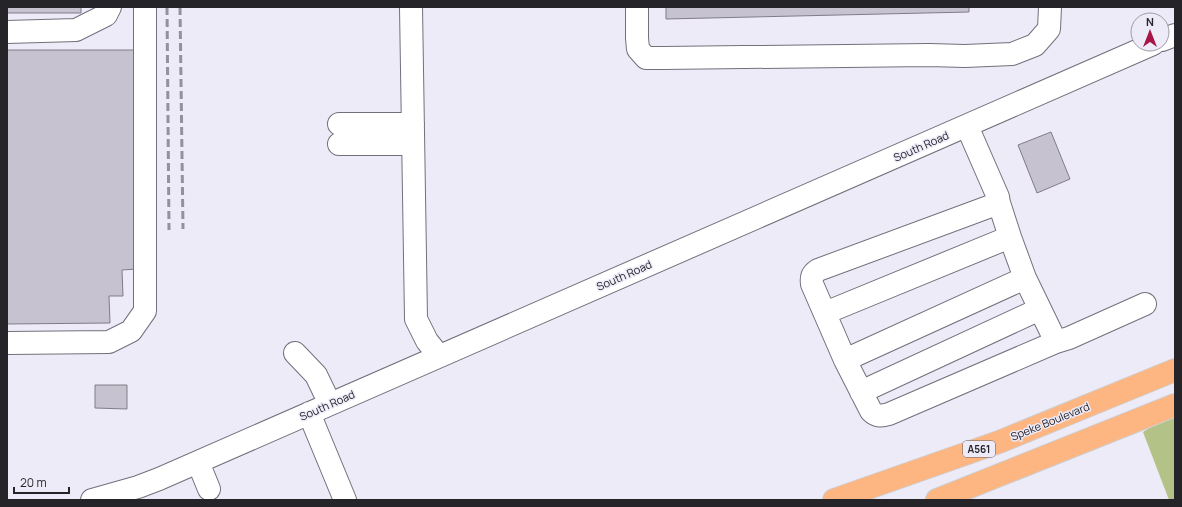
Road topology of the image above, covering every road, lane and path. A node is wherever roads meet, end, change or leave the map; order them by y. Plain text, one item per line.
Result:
1 (110, 7) edge
2 (145, 7) edge
3 (411, 7) edge
4 (637, 7) edge
5 (1050, 7) edge
6 (7, 32) edge
7 (1135, 52) edge
8 (967, 126) junction
9 (339, 134) dead end
10 (413, 134) junction
11 (999, 202) junction
12 (1010, 237) junction
13 (1025, 278) junction
14 (1145, 304) dead end
15 (1040, 309) junction
16 (825, 313) junction
17 (1056, 342) junction
18 (7, 343) edge
19 (295, 353) dead end
20 (439, 356) junction
21 (845, 360) junction
22 (1175, 370) edge
23 (861, 392) junction
24 (330, 404) junction
25 (1175, 405) edge
26 (309, 413) junction
27 (198, 462) junction
28 (210, 489) dead end
29 (92, 500) edge
30 (345, 500) edge
31 (834, 500) edge
32 (937, 500) edge

1 - 6 street
2 - 18 street
3 - 10 street
4 - 5 street
7 - 8 street, South Road
8 - 11 street
8 - 20 street, South Road
9 - 10 street
10 - 20 street
11 - 12 street
11 - 16 street
12 - 13 street
12 - 16 street
13 - 15 street
13 - 21 street
14 - 17 street
15 - 17 street
15 - 23 street
16 - 21 street
17 - 23 street
19 - 24 street
20 - 24 street, South Road
21 - 23 street
22 - 31 highway, Speke Boulevard / A561
24 - 26 street, South Road
25 - 32 highway
26 - 27 street, South Road
26 - 30 street
27 - 28 street
27 - 29 street, South Road

